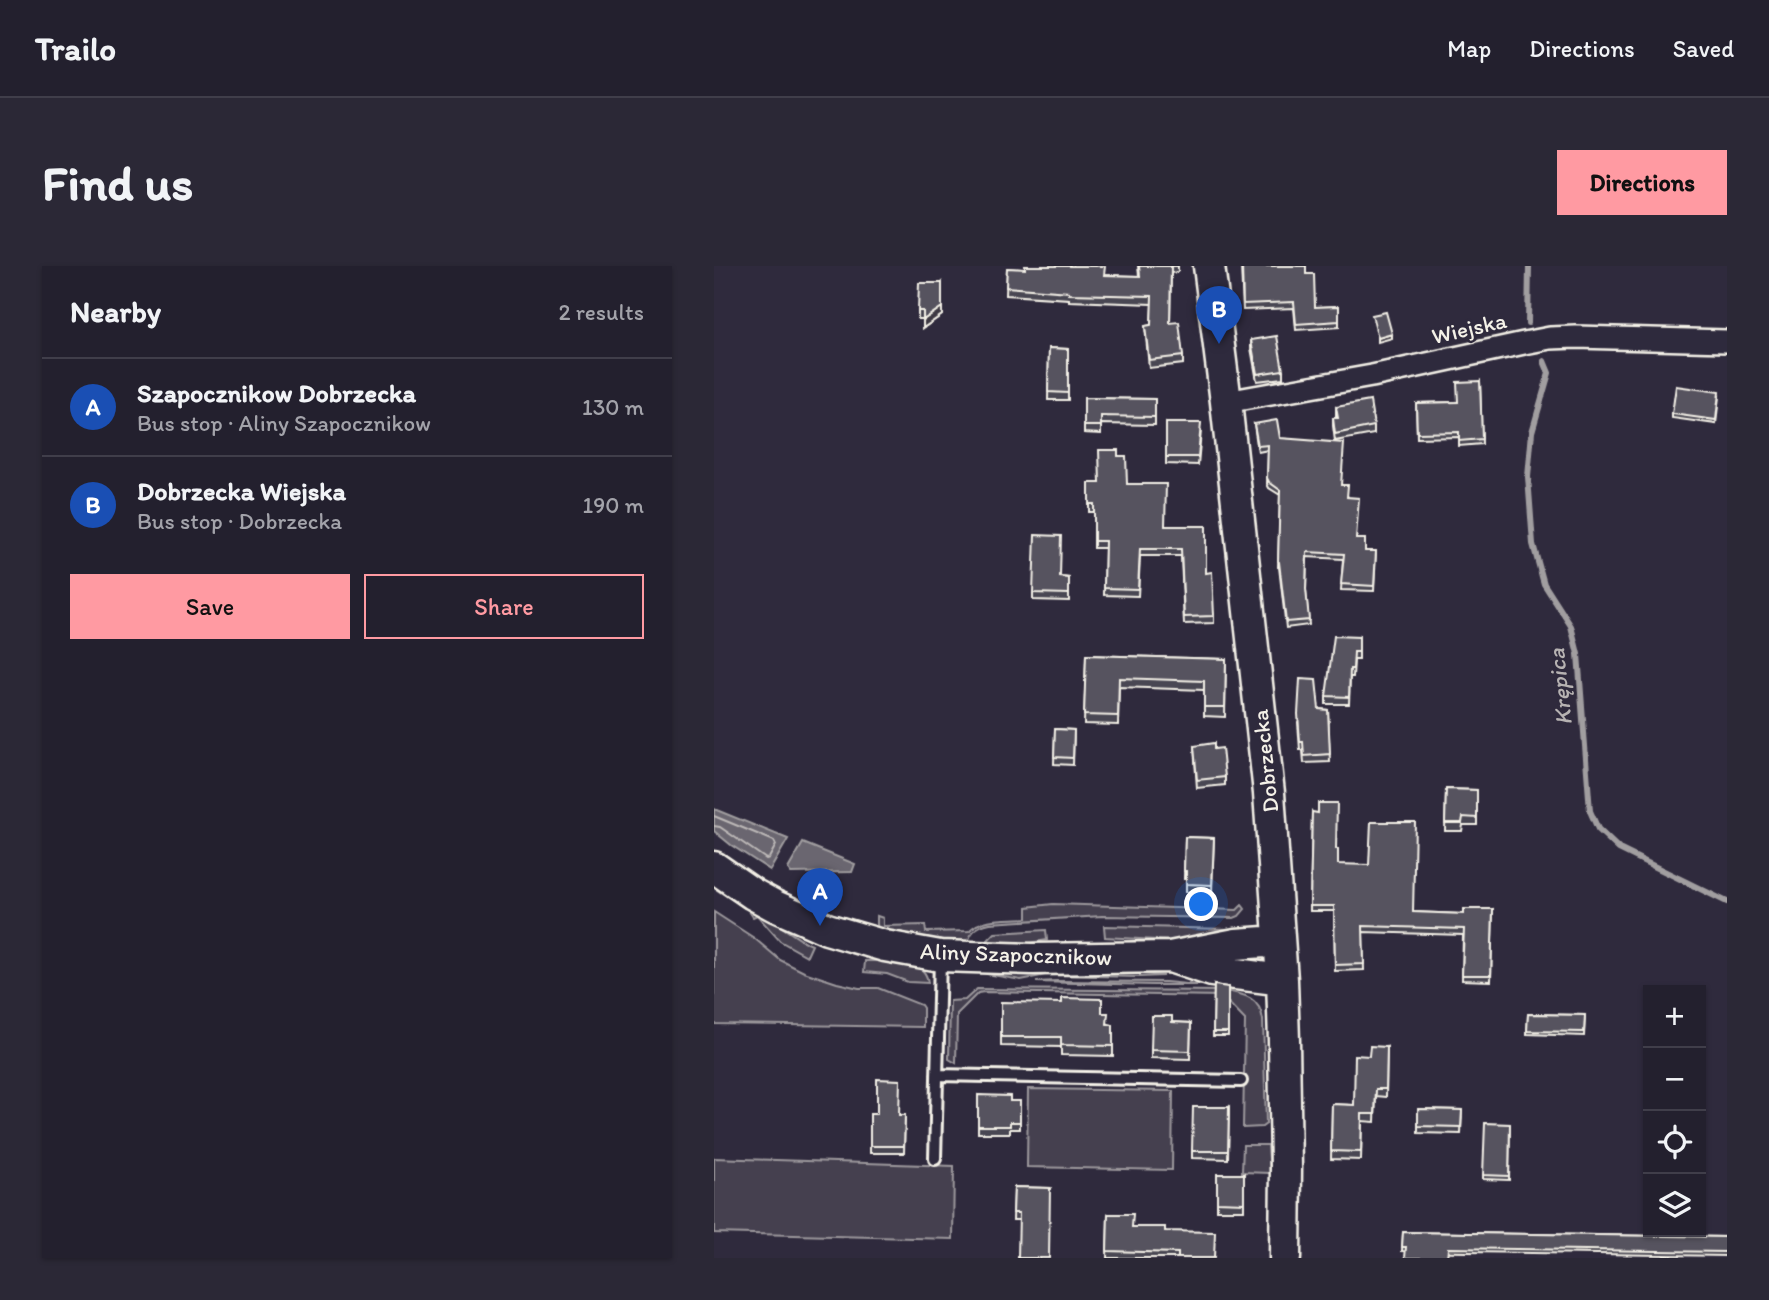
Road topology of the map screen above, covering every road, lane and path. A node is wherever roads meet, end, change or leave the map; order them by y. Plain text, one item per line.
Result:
1 (1209, 266) edge
2 (1727, 341) edge
3 (1226, 402) junction
4 (714, 867) edge
5 (1279, 941) junction
6 (940, 956) junction
7 (1170, 957) junction
8 (1282, 980) junction
9 (937, 1075) junction
10 (1241, 1081) dead end
11 (935, 1159) dead end
12 (1285, 1258) edge

1 - 3 street, Dobrzecka
2 - 3 street, Wiejska
3 - 5 street, Dobrzecka
4 - 6 street, Aliny Szapocznikow
5 - 7 street, Aliny Szapocznikow
5 - 8 street, Dobrzecka
6 - 7 street, Aliny Szapocznikow
6 - 9 lane
7 - 8 street, Aliny Szapocznikow
8 - 12 street, Dobrzecka
9 - 10 lane
9 - 11 lane

